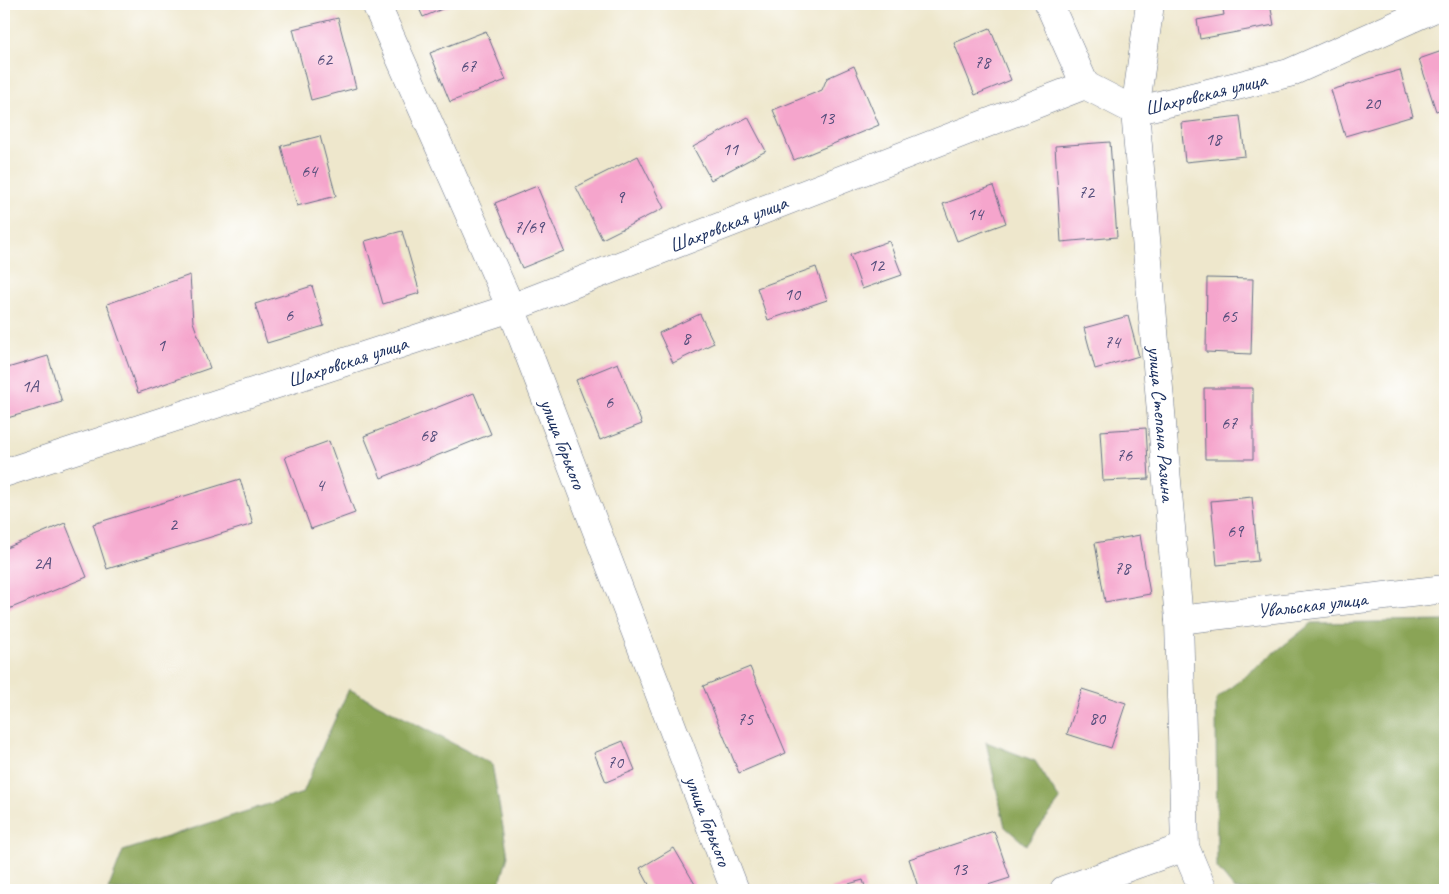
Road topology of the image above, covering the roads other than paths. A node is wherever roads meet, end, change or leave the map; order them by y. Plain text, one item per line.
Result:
1 (376, 4) edge
2 (1049, 4) edge
3 (1150, 4) edge
4 (1444, 4) edge
5 (1086, 85) junction
6 (1135, 111) junction
7 (511, 308) junction
8 (4, 473) edge
9 (1445, 589) edge
10 (1179, 620) junction
11 (1185, 847) junction
12 (735, 890) edge
13 (1064, 890) edge
14 (1203, 890) edge

1 - 7 street, улица Горького
2 - 5 street
3 - 6 street, улица Степана Разина
4 - 6 street, Шахровская улица
5 - 6 street, Шахровская улица
5 - 7 street, Шахровская улица
6 - 10 street, улица Степана Разина
7 - 8 street, Шахровская улица
7 - 12 street, улица Горького
9 - 10 street, Увальская улица
10 - 11 street, улица Степана Разина
11 - 13 street
11 - 14 street

